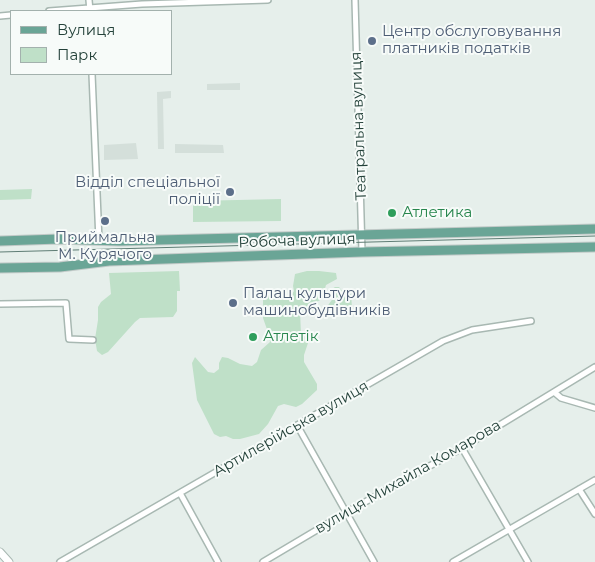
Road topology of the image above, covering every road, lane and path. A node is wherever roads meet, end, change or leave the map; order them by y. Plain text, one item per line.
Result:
1 (89, 0) edge
2 (268, 0) edge
3 (355, 0) edge
4 (90, 9) edge
5 (70, 10) edge
6 (92, 75) edge
7 (595, 229) edge
8 (362, 235) junction
9 (0, 241) edge
10 (99, 242) junction
11 (595, 247) edge
12 (362, 252) junction
13 (0, 268) edge
14 (0, 304) edge
15 (530, 321) dead end
16 (93, 340) dead end
17 (595, 367) edge
18 (554, 392) junction
19 (595, 408) edge
20 (297, 425) junction
21 (462, 448) junction
22 (595, 480) edge
23 (579, 489) junction
24 (180, 493) junction
25 (347, 512) junction
26 (595, 514) edge
27 (510, 530) junction
28 (0, 552) edge
29 (9, 562) edge
30 (60, 562) edge
31 (218, 562) edge
32 (263, 562) edge
33 (374, 562) edge
34 (453, 562) edge
35 (528, 562) edge

1 - 4 street
2 - 4 street
3 - 8 street, Театральна вулиця
4 - 5 street
6 - 10 street
7 - 8 main road, Робоча вулиця
8 - 10 main road, Робоча вулиця
8 - 12 street, Театральна вулиця
9 - 10 main road, Робоча вулиця
11 - 12 main road, Робоча вулиця
12 - 13 main road, Робоча вулиця
14 - 16 street
15 - 20 street, Артилерійська вулиця
17 - 18 street, вулиця Михайла Комарова
18 - 19 street
18 - 21 street, вулиця Михайла Комарова
20 - 24 street, Артилерійська вулиця
20 - 25 street
21 - 25 street, вулиця Михайла Комарова
21 - 27 street
22 - 23 street
23 - 26 street
23 - 27 street
24 - 30 street, Артилерійська вулиця
24 - 31 street
25 - 32 street, вулиця Михайла Комарова
25 - 33 street
27 - 34 street
27 - 35 street
28 - 29 street

